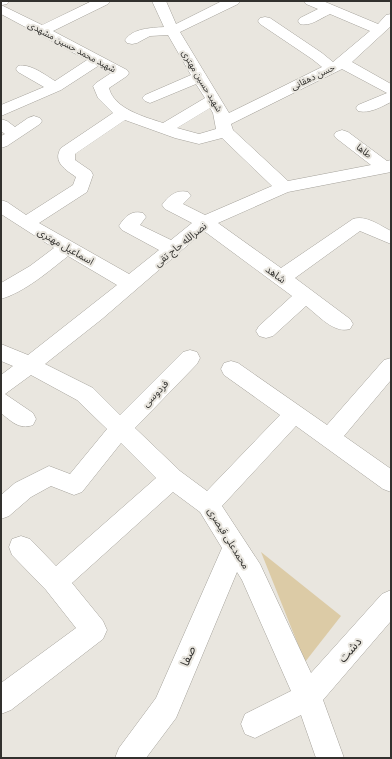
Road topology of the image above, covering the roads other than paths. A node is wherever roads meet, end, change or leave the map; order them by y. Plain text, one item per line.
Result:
1 (104, 1) edge
2 (160, 1) edge
3 (233, 1) edge
4 (311, 1) edge
5 (1, 9) edge
6 (329, 9) junction
7 (391, 18) edge
8 (265, 21) dead end
9 (305, 21) dead end
10 (42, 31) junction
11 (172, 31) junction
12 (382, 35) edge
13 (132, 40) dead end
14 (97, 60) junction
15 (337, 65) junction
16 (23, 69) dead end
17 (200, 77) junction
18 (56, 87) junction
19 (391, 90) edge
20 (391, 97) edge
21 (150, 98) dead end
22 (213, 100) junction
23 (364, 108) dead end
24 (1, 111) edge
25 (123, 114) junction
26 (34, 121) dead end
27 (1, 124) edge
28 (224, 127) junction
29 (164, 129) junction
30 (342, 135) dead end
31 (8, 139) edge
32 (388, 167) edge
33 (284, 187) junction
34 (182, 196) dead end
35 (2, 209) edge
36 (137, 217) dead end
37 (204, 222) junction
38 (26, 223) junction
39 (391, 238) edge
40 (67, 247) junction
41 (173, 249) junction
42 (281, 278) junction
43 (132, 284) junction
44 (1, 292) edge
45 (305, 295) junction
46 (343, 324) dead end
47 (266, 332) dead end
48 (1, 352) edge
49 (190, 358) dead end
50 (30, 365) junction
51 (391, 366) edge
52 (231, 369) dead end
53 (1, 387) edge
54 (1, 400) edge
55 (294, 414) junction
56 (25, 419) dead end
57 (120, 429) junction
58 (329, 438) junction
59 (172, 478) junction
60 (391, 482) edge
61 (208, 505) junction
62 (1, 509) edge
63 (21, 547) dead end
64 (235, 548) junction
65 (55, 582) junction
66 (391, 602) edge
67 (308, 697) junction
68 (1, 700) edge
69 (255, 724) dead end
70 (129, 758) edge
71 (330, 758) edge

1 - 10 street
2 - 11 street, شهید حسین مهتری
3 - 11 street
4 - 6 street
5 - 10 street, شهید محمد حسین مشهدی
6 - 9 street
6 - 12 street
7 - 12 street, حسن دهقانی
8 - 15 street
10 - 14 street, شهید محمد حسین مشهدی
11 - 13 street
11 - 17 street, شهید حسین مهتری
12 - 15 street, حسن دهقانی
14 - 18 street
14 - 25 street, شهید محمد حسین مشهدی
15 - 19 street
15 - 28 street, حسن دهقانی
16 - 18 street
17 - 21 street
17 - 22 street, شهید حسین مهتری
18 - 24 street
20 - 23 street
22 - 28 street, شهید حسین مهتری
22 - 29 street
25 - 29 street, شهید محمد حسین مشهدی
25 - 38 street
26 - 31 street
27 - 31 street
28 - 29 street, شهید محمد حسین مشهدی
28 - 33 street, شهید حسین مهتری
30 - 32 street, طاها
32 - 33 street, نصرالله حاج تقی
33 - 37 street, نصرالله حاج تقی
34 - 37 street, شاهد
35 - 38 street, اسماعیل مهتری
36 - 41 street
37 - 41 street, نصرالله حاج تقی
37 - 42 street, شاهد
38 - 40 street, اسماعیل مهتری
39 - 42 street
40 - 43 street, اسماعیل مهتری
40 - 44 street
41 - 43 street, نصرالله حاج تقی
42 - 45 street, شاهد
43 - 50 street, نصرالله حاج تقی
45 - 46 street, شاهد
45 - 47 street
48 - 50 street
49 - 57 street, فردوسی
50 - 53 street, نصرالله حاج تقی
50 - 57 street, محمدعلی قیصری
51 - 58 street
52 - 55 street
54 - 56 street
55 - 58 street
55 - 61 street
57 - 59 street, محمدعلی قیصری
57 - 62 street, فردوسی
58 - 60 street
59 - 61 street, محمدعلی قیصری
59 - 65 street
61 - 64 street, محمدعلی قیصری
63 - 65 street
64 - 67 street, محمدعلی قیصری
64 - 70 street, صفا
65 - 68 street
66 - 67 street, دشت
67 - 69 street
67 - 71 street, محمدعلی قیصری

